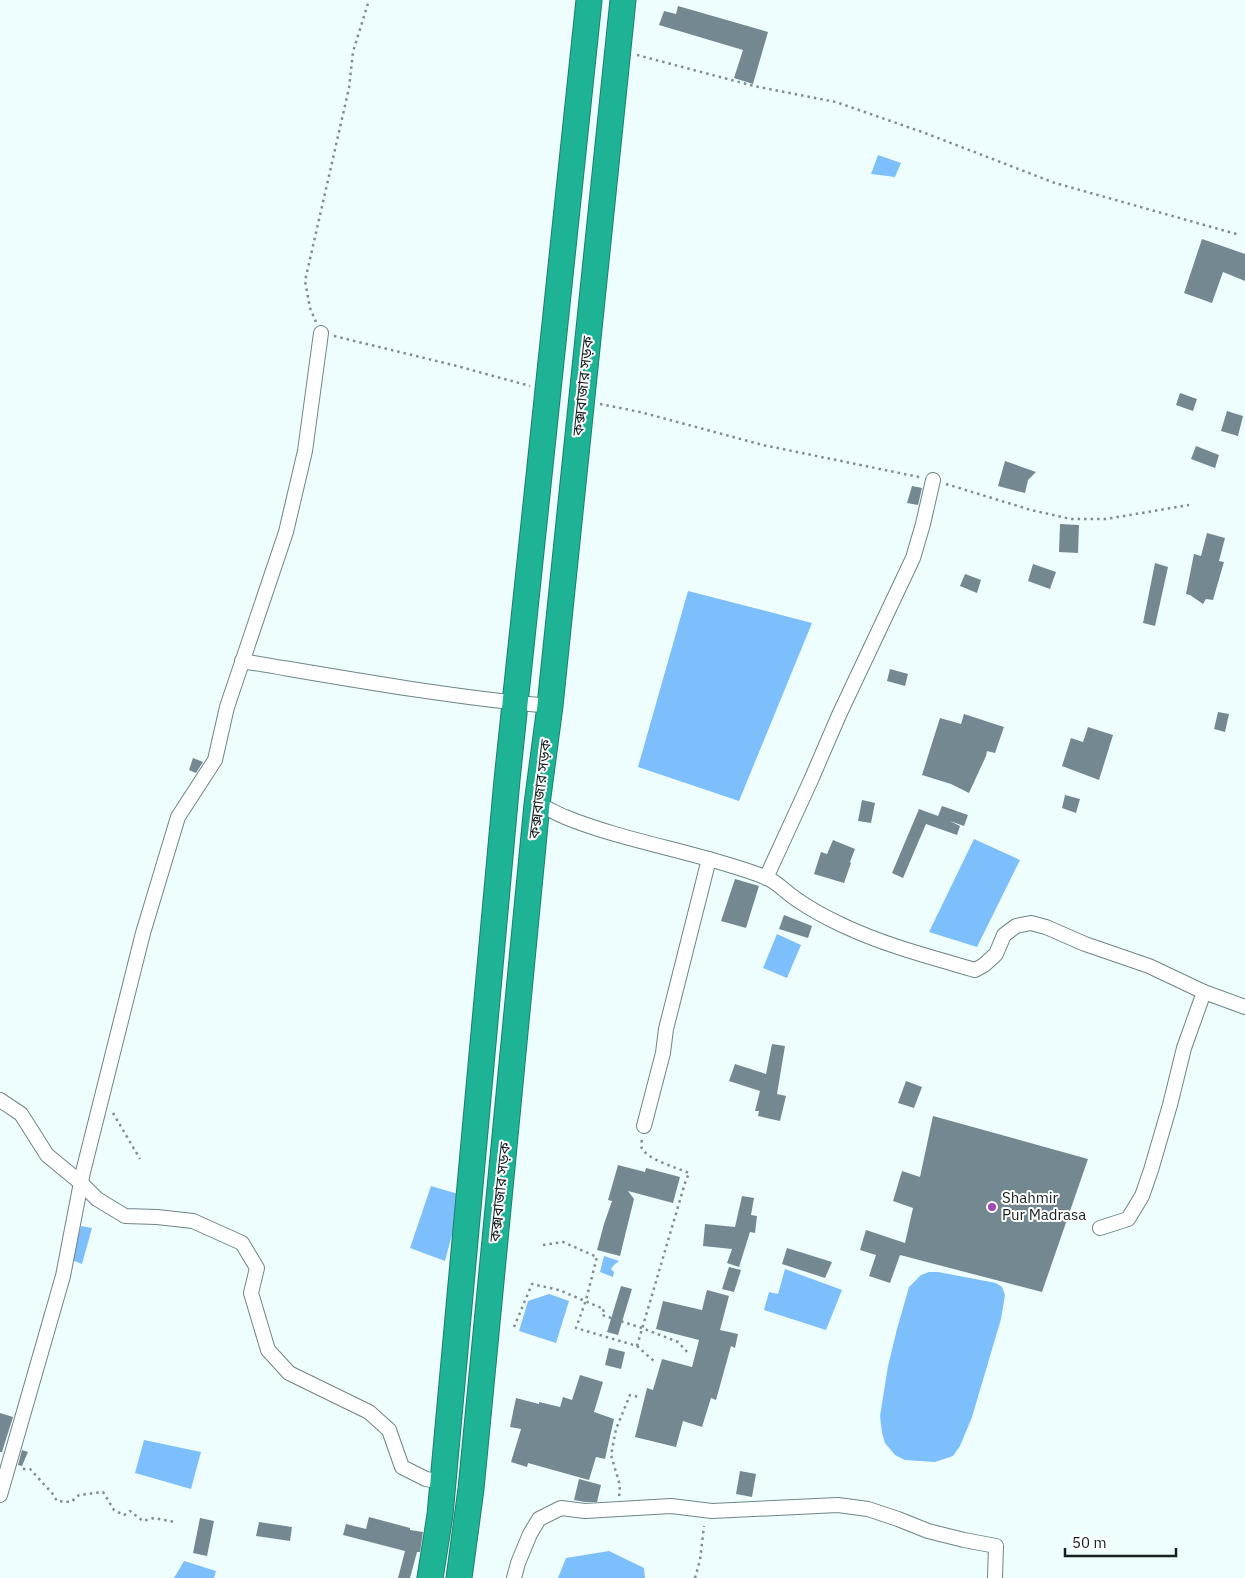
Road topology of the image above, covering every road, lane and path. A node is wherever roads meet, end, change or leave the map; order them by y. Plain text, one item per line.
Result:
1 (369, 0) edge
2 (589, 0) edge
3 (624, 0) edge
4 (619, 50) junction
5 (1240, 235) dead end
6 (321, 333) junction
7 (549, 391) junction
8 (581, 400) junction
9 (932, 480) junction
10 (1188, 506) dead end
11 (242, 661) junction
12 (516, 703) junction
13 (550, 706) junction
14 (537, 804) junction
15 (709, 859) junction
16 (766, 878) junction
17 (1204, 992) junction
18 (1245, 1007) edge
19 (103, 1096) junction
20 (0, 1100) edge
21 (644, 1126) joint
22 (140, 1159) dead end
23 (81, 1183) junction
24 (1100, 1228) dead end
25 (543, 1245) dead end
26 (586, 1300) junction
27 (514, 1327) dead end
28 (642, 1328) junction
29 (637, 1346) junction
30 (689, 1354) dead end
31 (655, 1362) dead end
32 (639, 1397) dead end
33 (5, 1477) junction
34 (442, 1482) junction
35 (0, 1494) edge
36 (614, 1509) junction
37 (175, 1522) dead end
38 (704, 1526) dead end
39 (430, 1578) edge
40 (459, 1578) edge
41 (514, 1578) edge
42 (695, 1578) edge
43 (995, 1578) edge

1 - 6 path
2 - 7 highway, কক্সবাজার সড়ক
3 - 4 highway, কক্সবাজার সড়ক
4 - 5 path
4 - 8 highway, কক্সবাজার সড়ক
6 - 7 path
6 - 11 street
7 - 12 highway, কক্সবাজার সড়ক
8 - 9 path
8 - 13 highway, কক্সবাজার সড়ক
9 - 10 path
9 - 16 street
11 - 12 street
11 - 19 street
12 - 13 street
12 - 34 highway, কক্সবাজার সড়ক
13 - 14 highway, কক্সবাজার সড়ক
14 - 15 street
14 - 40 highway, কক্সবাজার সড়ক
15 - 16 street
15 - 21 street
16 - 17 street
17 - 18 street
17 - 24 street
19 - 22 path
19 - 23 street
20 - 23 street
21 - 28 path
23 - 33 street
23 - 34 street
25 - 26 path
26 - 27 path
26 - 28 path
26 - 29 path
28 - 29 path
28 - 30 path
29 - 31 path
32 - 36 path
33 - 35 street
33 - 37 path
34 - 39 highway, কক্সবাজার সড়ক
36 - 41 street
36 - 43 street
38 - 42 path

